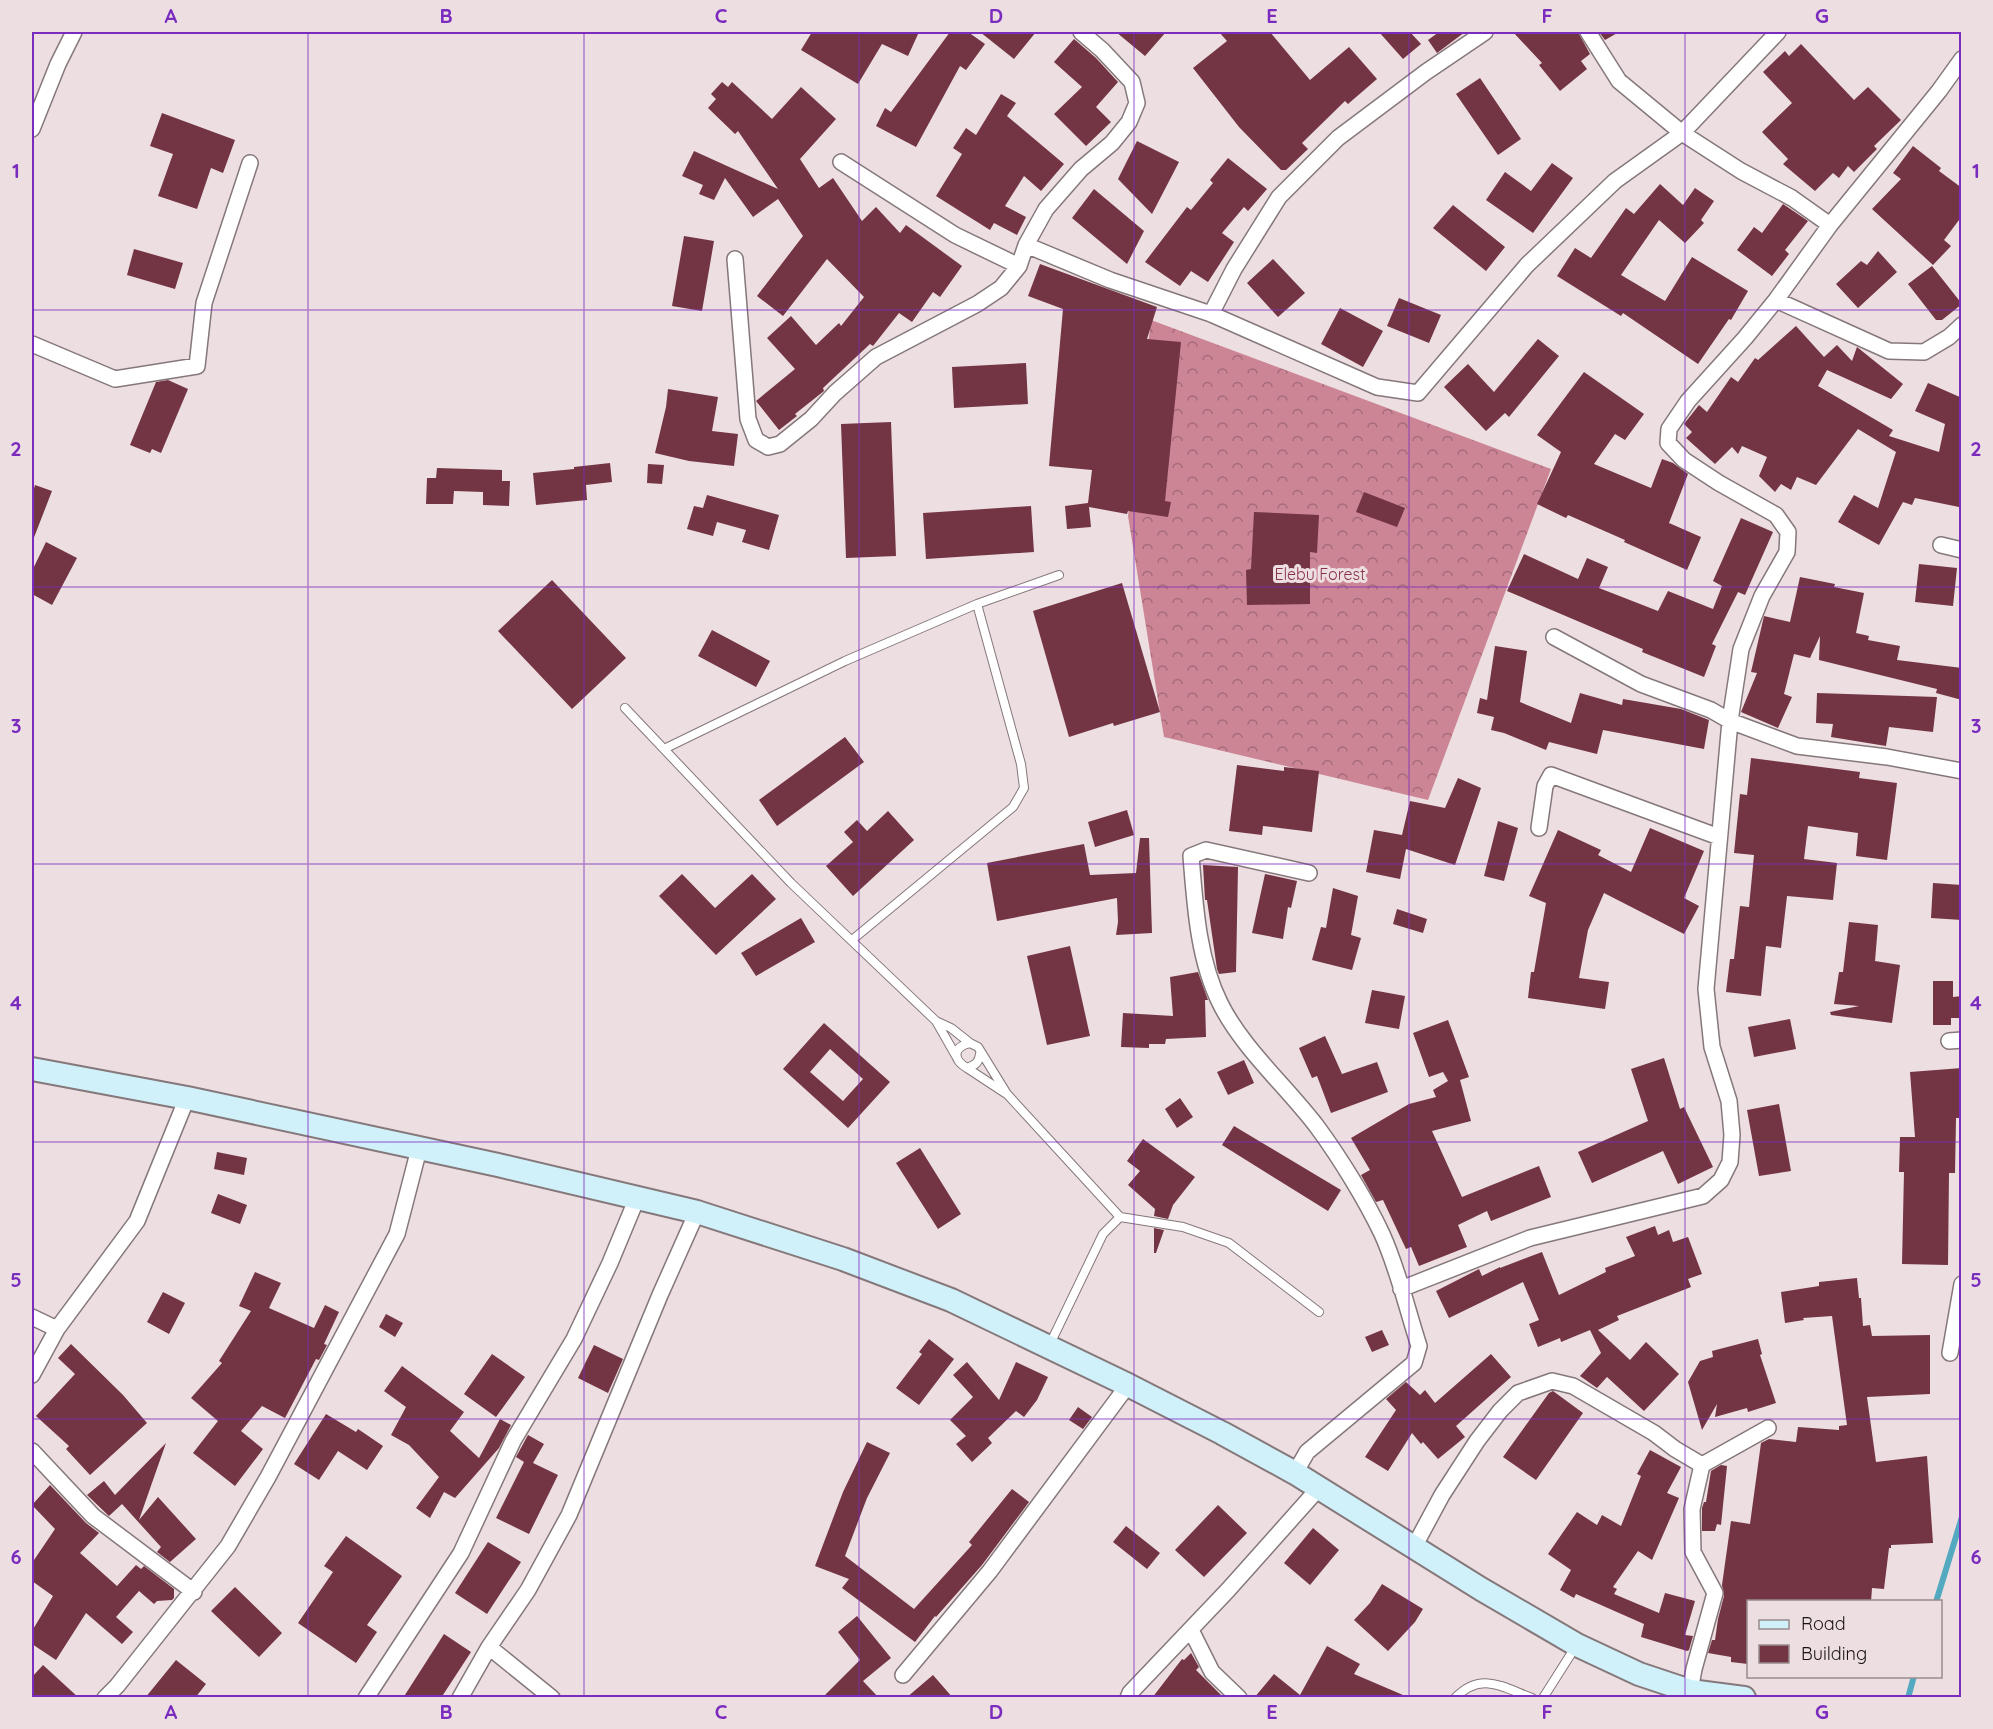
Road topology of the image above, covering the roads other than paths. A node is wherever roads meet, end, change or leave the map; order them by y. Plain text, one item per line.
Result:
1 (74, 32) edge
2 (1081, 32) edge
3 (1485, 32) edge
4 (1588, 32) edge
5 (1778, 32) edge
6 (1962, 59) edge
7 (32, 129) edge
8 (1682, 133) junction
9 (841, 162) dead end
10 (250, 163) dead end
11 (1830, 225) junction
12 (1026, 245) junction
13 (735, 259) dead end
14 (1019, 266) junction
15 (1776, 300) junction
16 (1211, 314) junction
17 (1962, 325) edge
18 (32, 344) edge
19 (1941, 545) dead end
20 (1962, 550) edge
21 (1059, 575) dead end
22 (977, 604) junction
23 (1554, 637) dead end
24 (625, 708) dead end
25 (1730, 721) junction
26 (664, 749) junction
27 (1962, 771) edge
28 (1539, 828) dead end
29 (1719, 837) junction
30 (1309, 873) dead end
31 (852, 940) junction
32 (936, 1021) junction
33 (970, 1043) junction
34 (981, 1054) junction
35 (956, 1056) junction
36 (967, 1068) junction
37 (32, 1069) edge
38 (1006, 1094) junction
39 (187, 1098) junction
40 (419, 1149) junction
41 (637, 1198) junction
42 (697, 1212) junction
43 (1120, 1217) junction
44 (1962, 1284) edge
45 (1401, 1289) junction
46 (1319, 1312) dead end
47 (32, 1317) edge
48 (57, 1329) junction
49 (1048, 1348) junction
50 (1950, 1353) dead end
51 (32, 1375) edge
52 (1128, 1385) junction
53 (1768, 1428) dead end
54 (32, 1451) edge
55 (1702, 1465) junction
56 (1295, 1473) junction
57 (1319, 1488) junction
58 (1414, 1547) junction
59 (194, 1592) junction
60 (1191, 1630) junction
61 (1577, 1645) junction
62 (489, 1647) junction
63 (903, 1675) dead end
64 (1690, 1691) junction
65 (118, 1692) edge
66 (105, 1698) edge
67 (366, 1698) edge
68 (460, 1698) edge
69 (552, 1698) edge
70 (1128, 1698) edge
71 (1239, 1698) edge
72 (1455, 1698) edge
73 (1532, 1698) edge
74 (1543, 1698) edge
75 (1744, 1698) edge

1 - 7 street
2 - 12 street
3 - 16 street
4 - 8 street
5 - 8 street
6 - 11 street
8 - 11 street
8 - 16 street
9 - 14 street
10 - 18 street
11 - 15 street
12 - 14 street
12 - 16 street
13 - 14 street
15 - 17 street
15 - 25 street
19 - 20 street
21 - 22 lane
22 - 26 lane
22 - 31 lane
23 - 25 street
24 - 26 lane
25 - 27 street
25 - 29 street
26 - 31 lane
28 - 29 street
29 - 45 street
30 - 45 street
31 - 32 lane
32 - 33 lane
32 - 35 lane
33 - 34 lane
33 - 35 lane
34 - 36 lane
34 - 38 lane
35 - 36 lane
36 - 38 lane
37 - 39 main road
38 - 43 lane
39 - 40 main road
39 - 48 street
40 - 41 main road
40 - 59 street
41 - 42 main road
41 - 67 street
42 - 49 main road
42 - 62 street
43 - 46 lane
43 - 49 lane
44 - 50 street
45 - 56 street
47 - 48 street
48 - 51 street
49 - 52 main road
52 - 56 main road
52 - 63 street
53 - 55 street
54 - 59 street
55 - 58 street
55 - 64 street
56 - 57 main road
57 - 58 main road
57 - 60 street
58 - 61 main road
59 - 65 street
60 - 70 street
60 - 71 street
61 - 64 main road
61 - 74 lane
62 - 68 street
62 - 69 street
64 - 75 main road
65 - 66 street
72 - 73 lane

